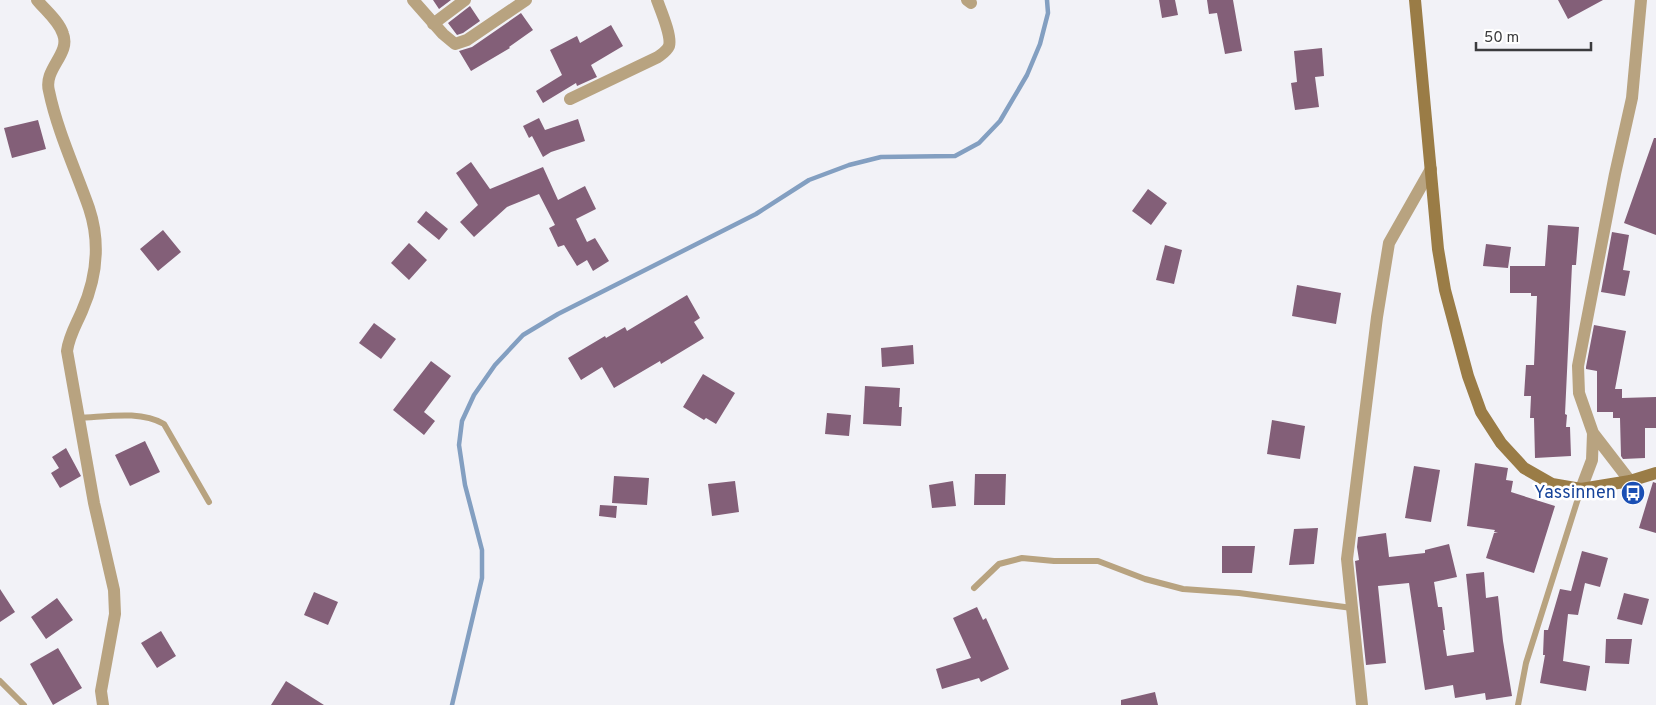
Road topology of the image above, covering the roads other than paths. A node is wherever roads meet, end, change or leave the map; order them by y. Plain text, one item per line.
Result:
1 (38, 0) edge
2 (413, 0) edge
3 (465, 0) edge
4 (526, 0) edge
5 (657, 0) edge
6 (1415, 0) edge
7 (1641, 0) edge
8 (434, 24) junction
9 (570, 99) dead end
10 (1432, 169) junction
11 (78, 418) junction
12 (1593, 433) junction
13 (1654, 476) edge
14 (1630, 481) junction
15 (1581, 489) junction
16 (209, 502) dead end
17 (974, 588) dead end
18 (1352, 608) junction
19 (0, 681) edge
20 (24, 705) edge
21 (103, 705) edge
22 (1362, 705) edge
23 (1518, 705) edge

1 - 11 street
2 - 8 street
3 - 8 street
4 - 8 street
5 - 9 street
6 - 10 street
7 - 12 street
10 - 15 street
10 - 18 street
11 - 16 lane
11 - 21 street
12 - 14 street
12 - 15 street
13 - 14 street
14 - 15 street
15 - 23 lane
17 - 18 lane
18 - 22 street
19 - 20 lane

